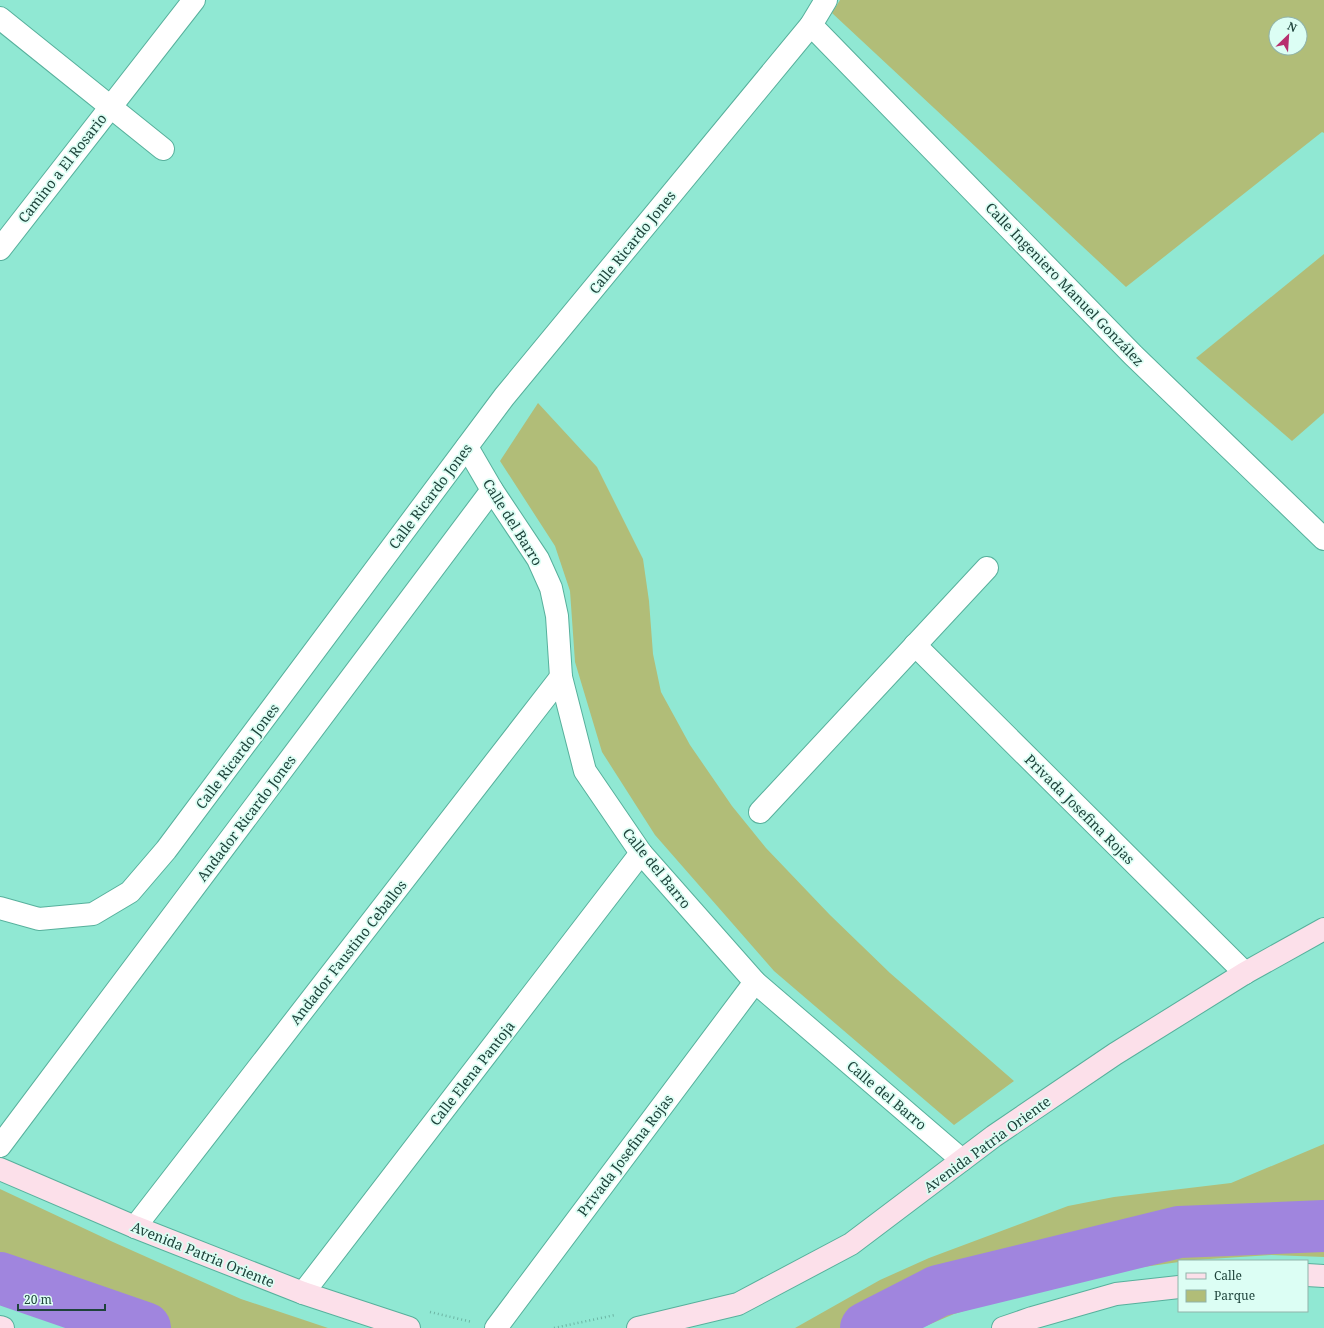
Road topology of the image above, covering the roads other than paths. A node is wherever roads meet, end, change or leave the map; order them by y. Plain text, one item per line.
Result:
1 (194, 0) edge
2 (826, 0) edge
3 (0, 18) edge
4 (811, 25) junction
5 (110, 107) junction
6 (163, 149) dead end
7 (0, 248) edge
8 (467, 447) junction
9 (492, 490) junction
10 (1320, 528) edge
11 (987, 568) dead end
12 (915, 645) junction
13 (561, 677) junction
14 (760, 812) dead end
15 (641, 853) junction
16 (0, 908) edge
17 (1324, 928) edge
18 (1245, 973) junction
19 (755, 982) junction
20 (0, 1146) edge
21 (962, 1160) junction
22 (0, 1169) edge
23 (135, 1227) junction
24 (1308, 1275) edge
25 (1324, 1276) edge
26 (1178, 1287) edge
27 (303, 1293) junction
28 (1035, 1323) edge
29 (0, 1327) edge
30 (3, 1328) edge
31 (409, 1328) edge
32 (496, 1328) edge
33 (638, 1328) edge
34 (1003, 1328) edge

1 - 5 street, Camino a El Rosario
2 - 4 street, Calle Ricardo Jones
3 - 5 street
4 - 8 street, Calle Ricardo Jones
4 - 10 street, Calle Ingeniero Manuel González
5 - 6 street
5 - 7 street, Camino a El Rosario
8 - 9 street, Calle del Barro
8 - 16 street, Calle Ricardo Jones
9 - 13 street, Calle del Barro
9 - 20 street, Andador Ricardo Jones
11 - 12 street
12 - 14 street
12 - 18 street, Privada Josefina Rojas
13 - 15 street, Calle del Barro
13 - 23 street, Andador Faustino Ceballos
15 - 19 street, Calle del Barro
15 - 27 street, Calle Elena Pantoja
17 - 18 street, Avenida Patria Oriente
18 - 21 street, Avenida Patria Oriente
19 - 21 street, Calle del Barro
19 - 32 street, Privada Josefina Rojas
21 - 33 street, Avenida Patria Oriente
22 - 23 street, Avenida Patria Oriente
23 - 27 street, Avenida Patria Oriente
24 - 25 street
26 - 28 street
27 - 31 street, Avenida Patria Oriente
28 - 34 street
29 - 30 street

